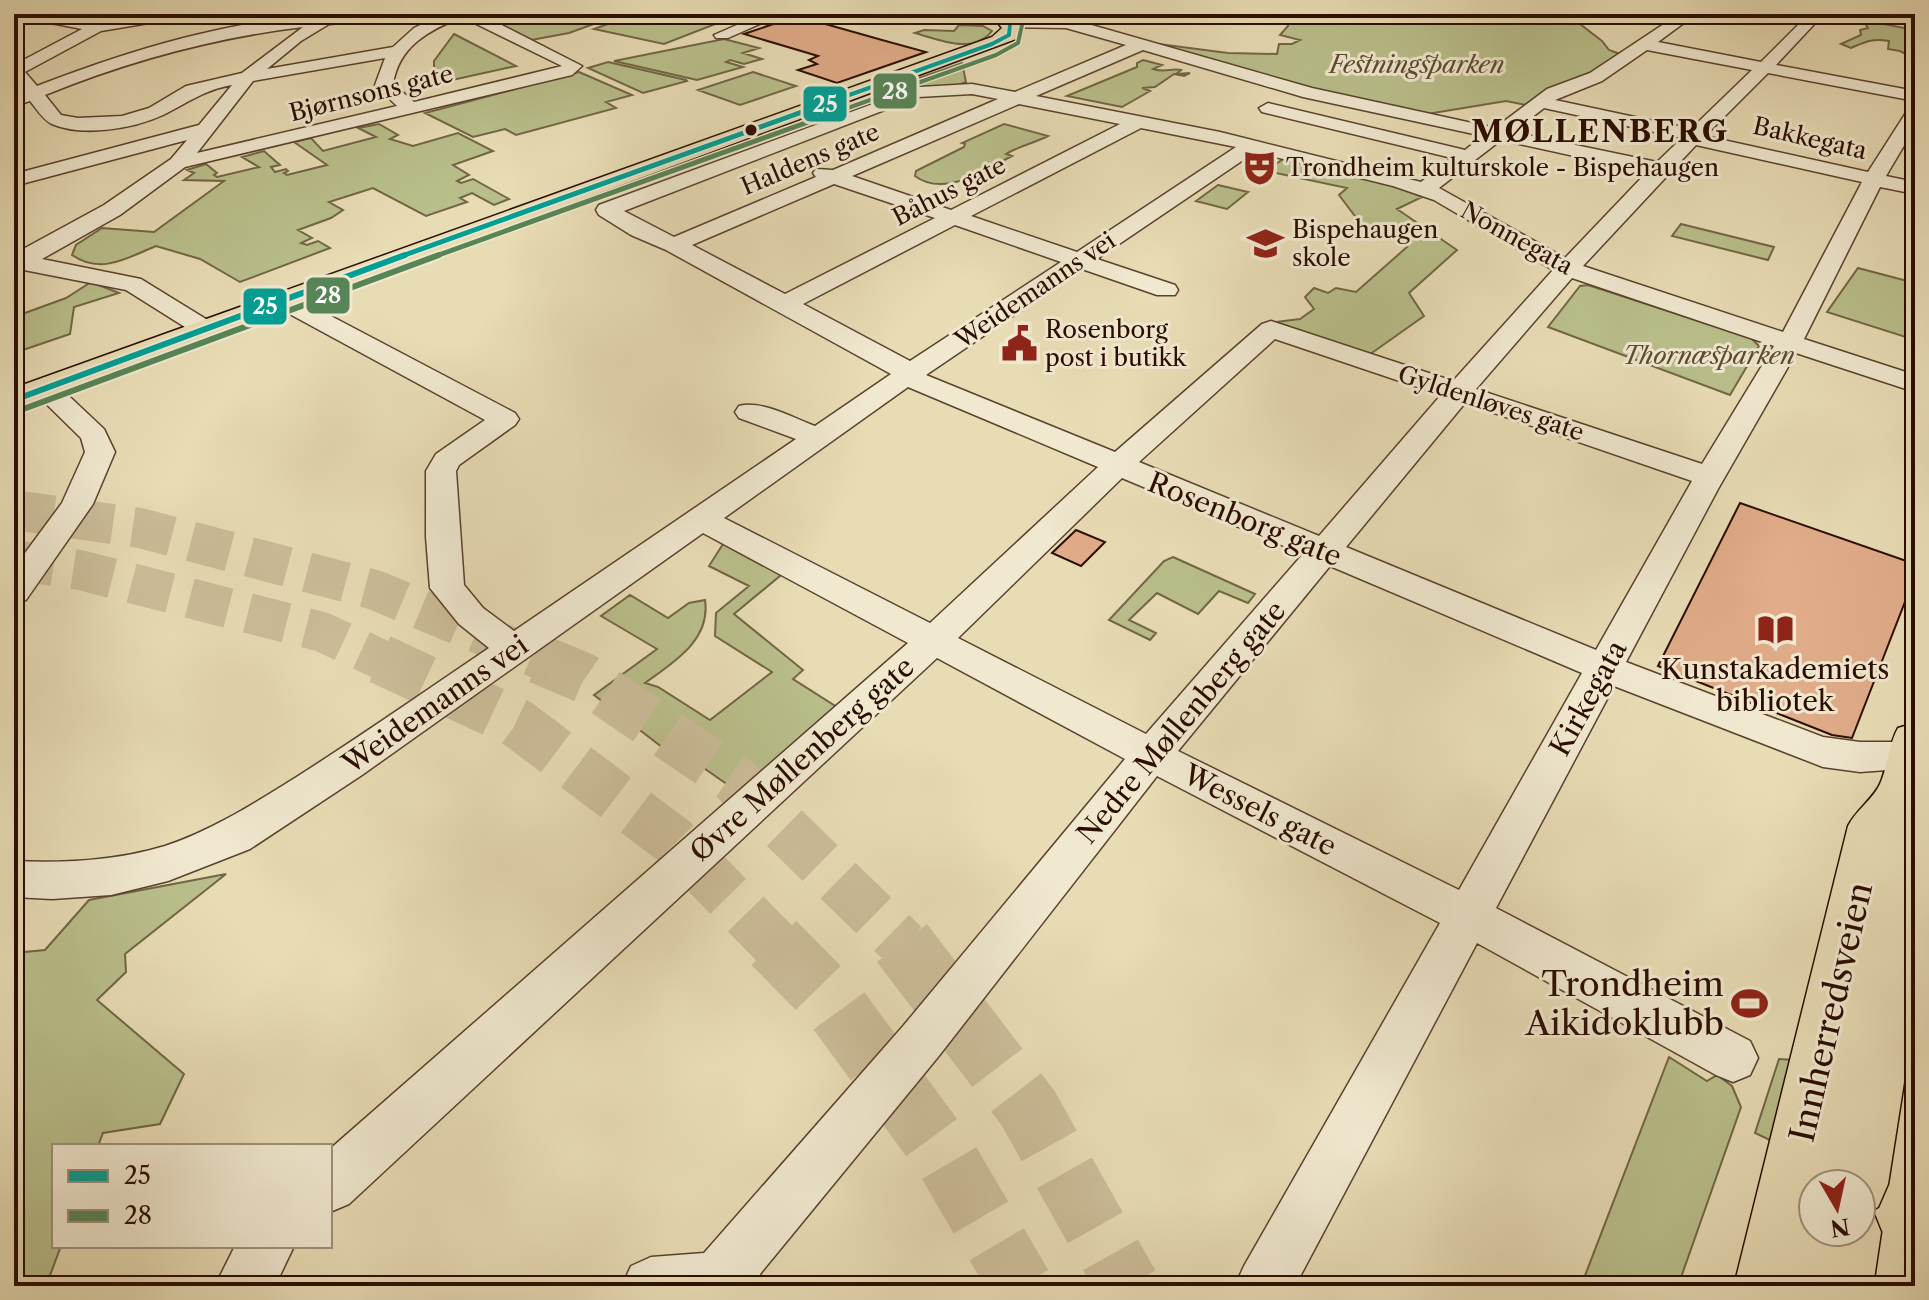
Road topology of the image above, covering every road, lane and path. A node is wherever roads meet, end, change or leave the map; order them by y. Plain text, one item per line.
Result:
1 (25, 14) edge
2 (121, 14) edge
3 (179, 14) edge
4 (307, 14) edge
5 (408, 14) edge
6 (457, 14) edge
7 (468, 14) edge
8 (775, 14) edge
9 (1689, 14) edge
10 (1810, 14) edge
11 (331, 16) edge
12 (1005, 19) edge
13 (101, 27) junction
14 (722, 35) dead end
15 (40, 40) dead end
16 (1143, 44) junction
17 (1647, 45) junction
18 (395, 51) junction
19 (961, 55) junction
20 (1763, 67) junction
21 (249, 75) junction
22 (1905, 76) dead end
23 (972, 89) junction
24 (1300, 90) junction
25 (914, 92) junction
26 (35, 93) junction
27 (855, 93) junction
28 (1915, 96) edge
29 (1014, 99) junction
30 (14, 101) edge
31 (1540, 102) junction
32 (410, 108) junction
33 (1915, 112) edge
34 (1257, 115) junction
35 (1422, 117) junction
36 (1138, 122) junction
37 (205, 129) junction
38 (1499, 134) junction
39 (1693, 137) junction
40 (1220, 138) junction
41 (1393, 138) junction
42 (1251, 146) junction
43 (764, 151) junction
44 (1467, 156) junction
45 (178, 163) junction
46 (1660, 169) junction
47 (834, 177) junction
48 (1874, 179) junction
49 (14, 180) edge
50 (1915, 188) edge
51 (1424, 189) junction
52 (953, 218) junction
53 (674, 245) junction
54 (1077, 261) junction
55 (18, 263) edge
56 (1566, 268) junction
57 (1166, 290) dead end
58 (282, 300) junction
59 (783, 305) junction
60 (205, 329) junction
61 (1271, 329) joint
62 (1790, 341) junction
63 (906, 376) junction
64 (1915, 384) edge
65 (44, 388) junction
66 (1461, 393) junction
67 (14, 400) edge
68 (749, 412) dead end
69 (821, 438) junction
70 (1117, 466) junction
71 (1710, 477) junction
72 (702, 519) junction
73 (1325, 551) junction
74 (14, 592) edge
75 (934, 640) junction
76 (514, 649) junction
77 (1605, 668) junction
78 (1152, 754) junction
79 (1912, 796) edge
80 (14, 879) edge
81 (1469, 916) junction
82 (1733, 1058) dead end
83 (1857, 1168) edge
84 (332, 1183) edge
85 (265, 1248) edge
86 (1844, 1248) edge
87 (725, 1284) edge
88 (244, 1286) edge
89 (651, 1286) edge
90 (1264, 1286) edge
91 (1769, 1286) edge
92 (1838, 1286) edge

1 - 13 street
2 - 13 street
3 - 13 street
4 - 11 street
5 - 11 street
6 - 18 street
7 - 32 street, Bjørnsons gate
8 - 14 street
9 - 17 street
10 - 20 street, Nedre Møllenberg gate
11 - 21 street
11 - 26 street
12 - 16 street
12 - 19 main road
13 - 15 street
13 - 26 street
16 - 24 street
16 - 29 street, Haldens gate
17 - 20 street
17 - 31 street
18 - 21 street
18 - 32 street
19 - 23 street
19 - 27 main road
20 - 28 street
20 - 39 street, Nedre Møllenberg gate
21 - 26 street
21 - 37 street
22 - 28 street
23 - 25 street, Nonnegata
23 - 29 street, Nonnegata
24 - 34 street
24 - 35 street
25 - 27 street, Nonnegata
25 - 43 street
26 - 30 street
27 - 58 main road
29 - 36 street, Nonnegata
29 - 47 street, Haldens gate
31 - 38 street
31 - 39 street, Bakkegata
32 - 45 street, Bjørnsons gate
33 - 48 street, Kirkegata
34 - 40 street
34 - 41 street
35 - 38 street
35 - 41 street
36 - 40 street, Nonnegata
36 - 52 street, Båhus gate
37 - 45 street
37 - 49 street
38 - 44 street
38 - 46 street
39 - 46 street, Nedre Møllenberg gate
39 - 48 street, Bakkegata
40 - 42 street, Nonnegata
41 - 44 street
42 - 51 street, Nonnegata
42 - 54 street, Weidemanns vei
43 - 47 street
43 - 53 street, Rosenborg gate
44 - 51 street
45 - 55 street
46 - 56 street, Nedre Møllenberg gate
47 - 52 street
47 - 53 street, Haldens gate
48 - 50 street, Bakkegata
48 - 62 street, Kirkegata
51 - 56 street, Nonnegata
52 - 54 street
52 - 59 street, Båhus gate
53 - 59 street, Rosenborg gate
54 - 57 street
54 - 63 street, Weidemanns vei
55 - 60 street
56 - 62 street, Nonnegata
56 - 66 street, Nedre Møllenberg gate
58 - 60 main road
58 - 76 street
59 - 63 street, Rosenborg gate
60 - 65 main road
61 - 66 street, Gyldenløves gate
61 - 70 street, Øvre Møllenberg gate
62 - 64 street, Nonnegata
62 - 71 street, Kirkegata
63 - 69 street, Weidemanns vei
63 - 70 street, Rosenborg gate
65 - 67 main road
65 - 74 street
66 - 71 street, Gyldenløves gate
66 - 73 street, Nedre Møllenberg gate
68 - 69 street
69 - 72 street, Weidemanns vei
70 - 73 street, Rosenborg gate
70 - 75 street, Øvre Møllenberg gate
71 - 77 street, Kirkegata
72 - 75 street, Wessels gate
72 - 76 street, Weidemanns vei
73 - 77 street, Rosenborg gate
73 - 78 street, Nedre Møllenberg gate
75 - 78 street, Wessels gate
75 - 84 street, Øvre Møllenberg gate
76 - 80 street, Weidemanns vei
77 - 79 street, Rosenborg gate
77 - 81 street, Kirkegata
78 - 81 street, Wessels gate
78 - 87 street, Nedre Møllenberg gate
79 - 83 main road, Innherredsveien
79 - 91 main road, Innherredsveien
81 - 82 street, Wessels gate
81 - 90 street, Kirkegata
85 - 88 street
86 - 92 main road
87 - 89 street

